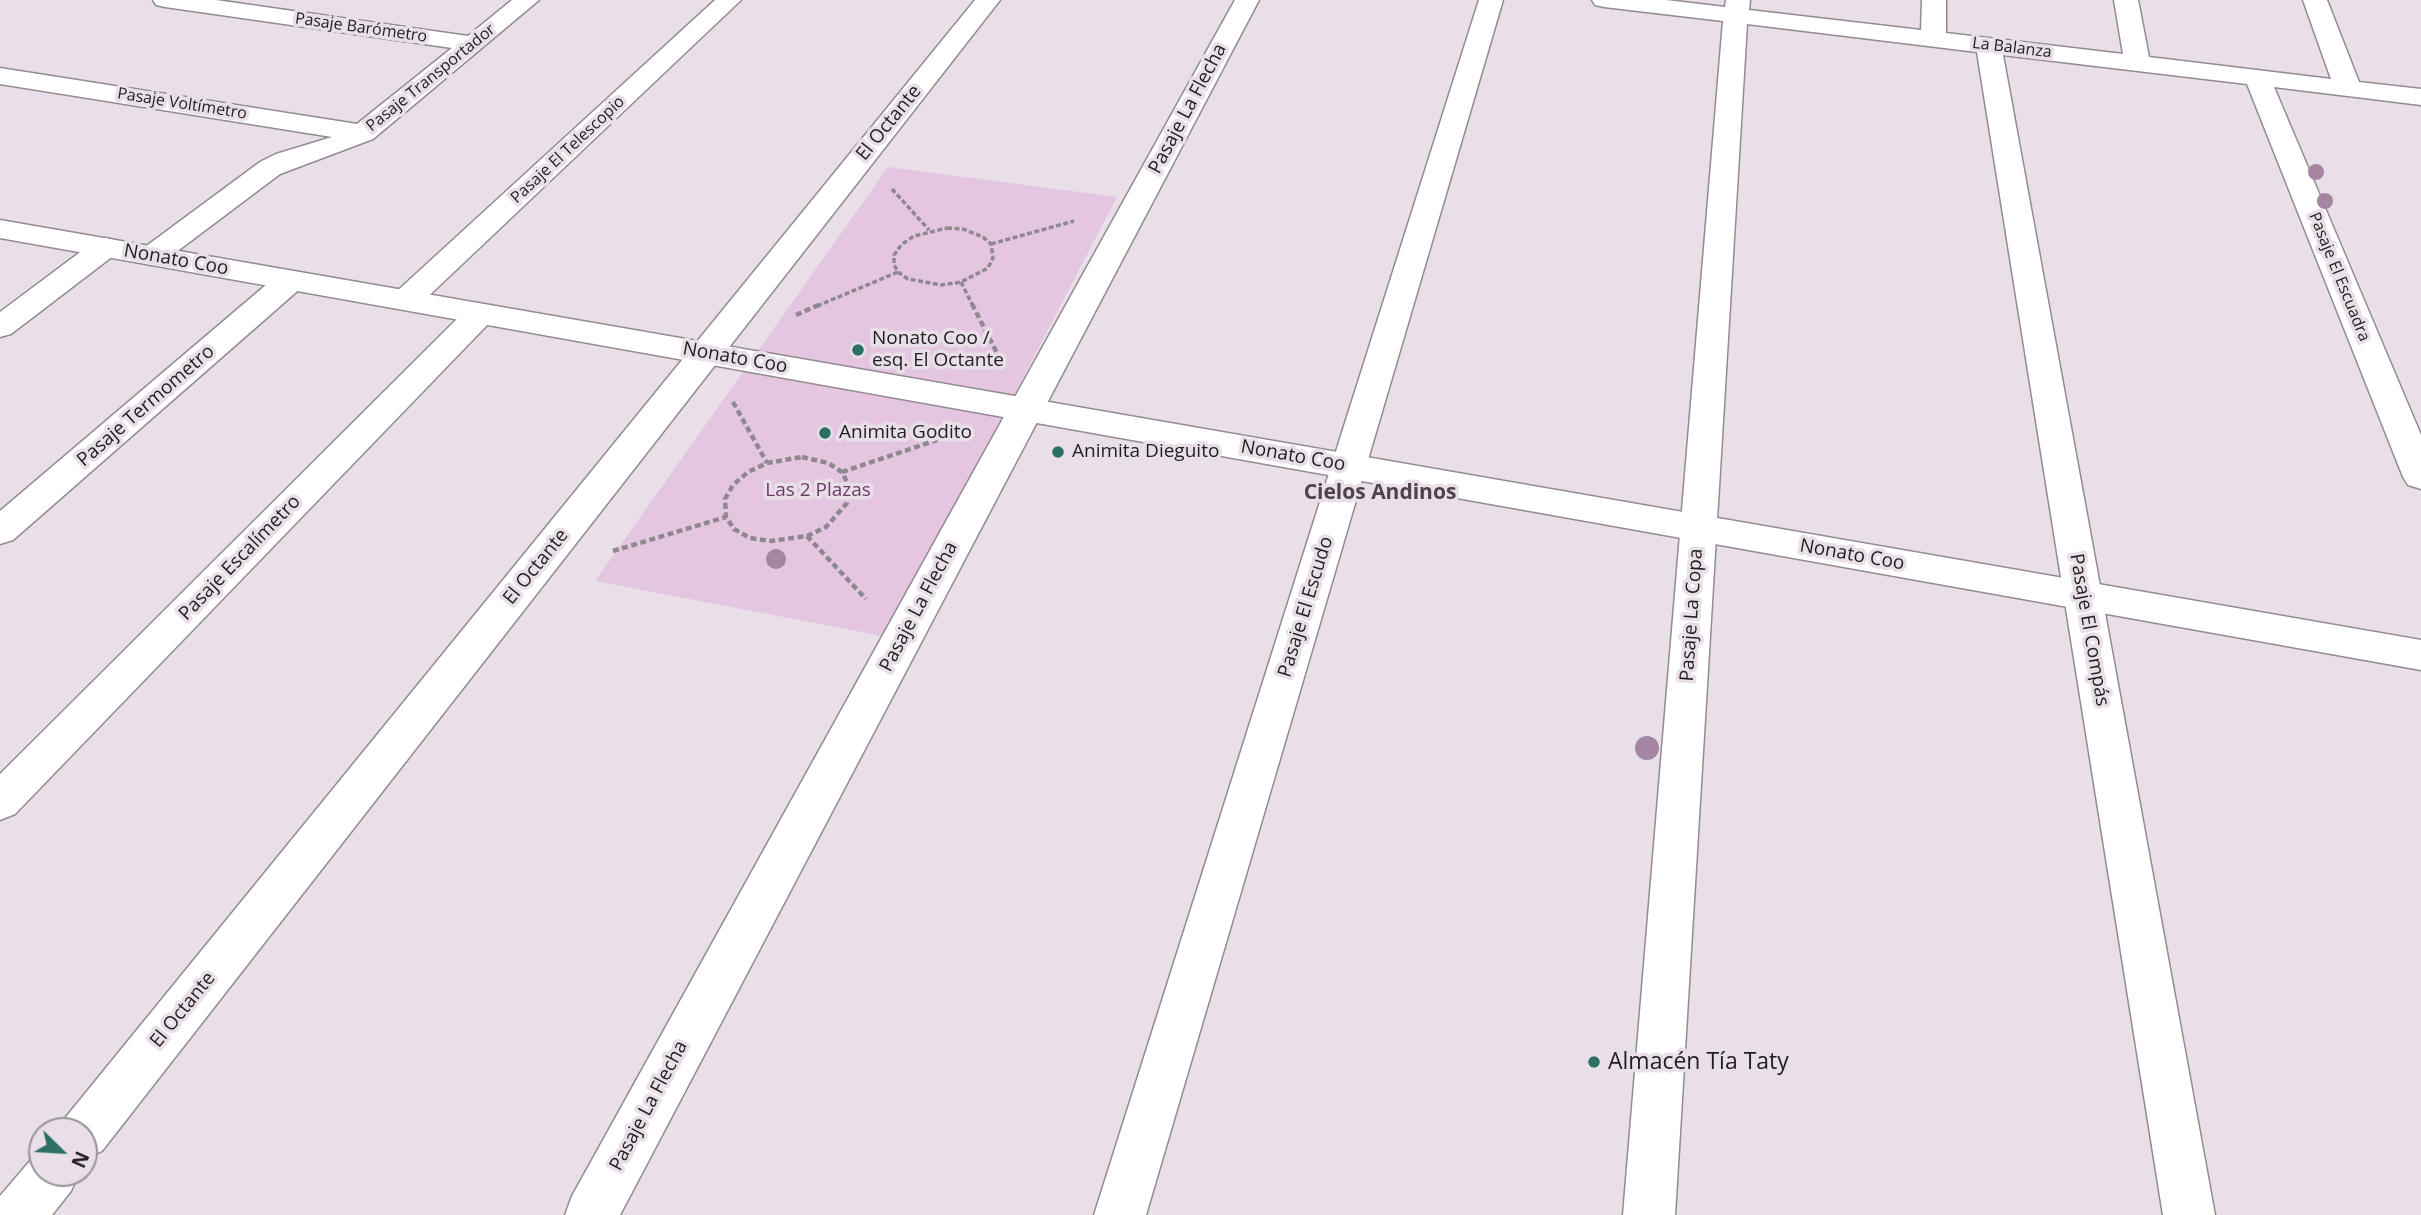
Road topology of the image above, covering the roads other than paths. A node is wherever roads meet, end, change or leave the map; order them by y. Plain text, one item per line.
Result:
1 (165, 0) edge
2 (527, 0) edge
3 (729, 0) edge
4 (988, 0) edge
5 (1247, 0) edge
6 (1491, 0) edge
7 (1604, 0) edge
8 (1934, 0) edge
9 (2126, 0) edge
10 (2315, 0) edge
11 (1736, 8) edge
12 (1933, 39) junction
13 (473, 44) junction
14 (1989, 46) junction
15 (2137, 63) junction
16 (0, 76) edge
17 (2257, 77) junction
18 (2348, 88) junction
19 (2421, 97) edge
20 (363, 133) junction
21 (0, 229) edge
22 (106, 247) junction
23 (152, 256) junction
24 (291, 280) junction
25 (406, 300) junction
26 (480, 314) junction
27 (0, 327) edge
28 (707, 353) junction
29 (1025, 410) junction
30 (1349, 466) junction
31 (2421, 477) edge
32 (1698, 528) junction
33 (0, 531) edge
34 (2083, 595) junction
35 (2421, 655) edge
36 (0, 803) edge
37 (98, 1117) edge
38 (41, 1187) edge
39 (19, 1215) edge
40 (591, 1215) edge
41 (1121, 1215) edge
42 (1649, 1215) edge
43 (2189, 1215) edge

1 - 13 street, Pasaje Barómetro
2 - 13 street, Pasaje Transportador
3 - 25 street, Pasaje El Telescopio
4 - 28 street, El Octante
5 - 29 street, Pasaje La Flecha
6 - 30 street, Pasaje El Escudo
7 - 11 street, La Balanza
8 - 12 street
9 - 15 street
10 - 18 street
11 - 12 street, La Balanza
11 - 32 street, Pasaje La Copa
12 - 14 street, La Balanza
13 - 20 street, Pasaje Transportador
14 - 15 street, La Balanza
14 - 34 street, Pasaje El Compás
15 - 17 street, La Balanza
16 - 20 street, Pasaje Voltímetro
17 - 18 street, La Balanza
17 - 31 street, Pasaje El Escuadra
18 - 19 street, La Balanza
20 - 23 street, Pasaje Transportador
21 - 22 street, Nonato Coo
22 - 23 street, Nonato Coo
22 - 27 street
23 - 24 street, Nonato Coo
24 - 25 street, Nonato Coo
24 - 33 street, Pasaje Termometro
25 - 26 street, Nonato Coo
26 - 28 street, Nonato Coo
26 - 36 street, Pasaje Escalímetro
28 - 29 street, Nonato Coo
28 - 37 street, El Octante
29 - 30 street, Nonato Coo
29 - 40 street, Pasaje La Flecha
30 - 32 street, Nonato Coo
30 - 41 street, Pasaje El Escudo
32 - 34 street, Nonato Coo
32 - 42 street, Pasaje La Copa
34 - 35 street, Nonato Coo
34 - 43 street, Pasaje El Compás
38 - 39 street

